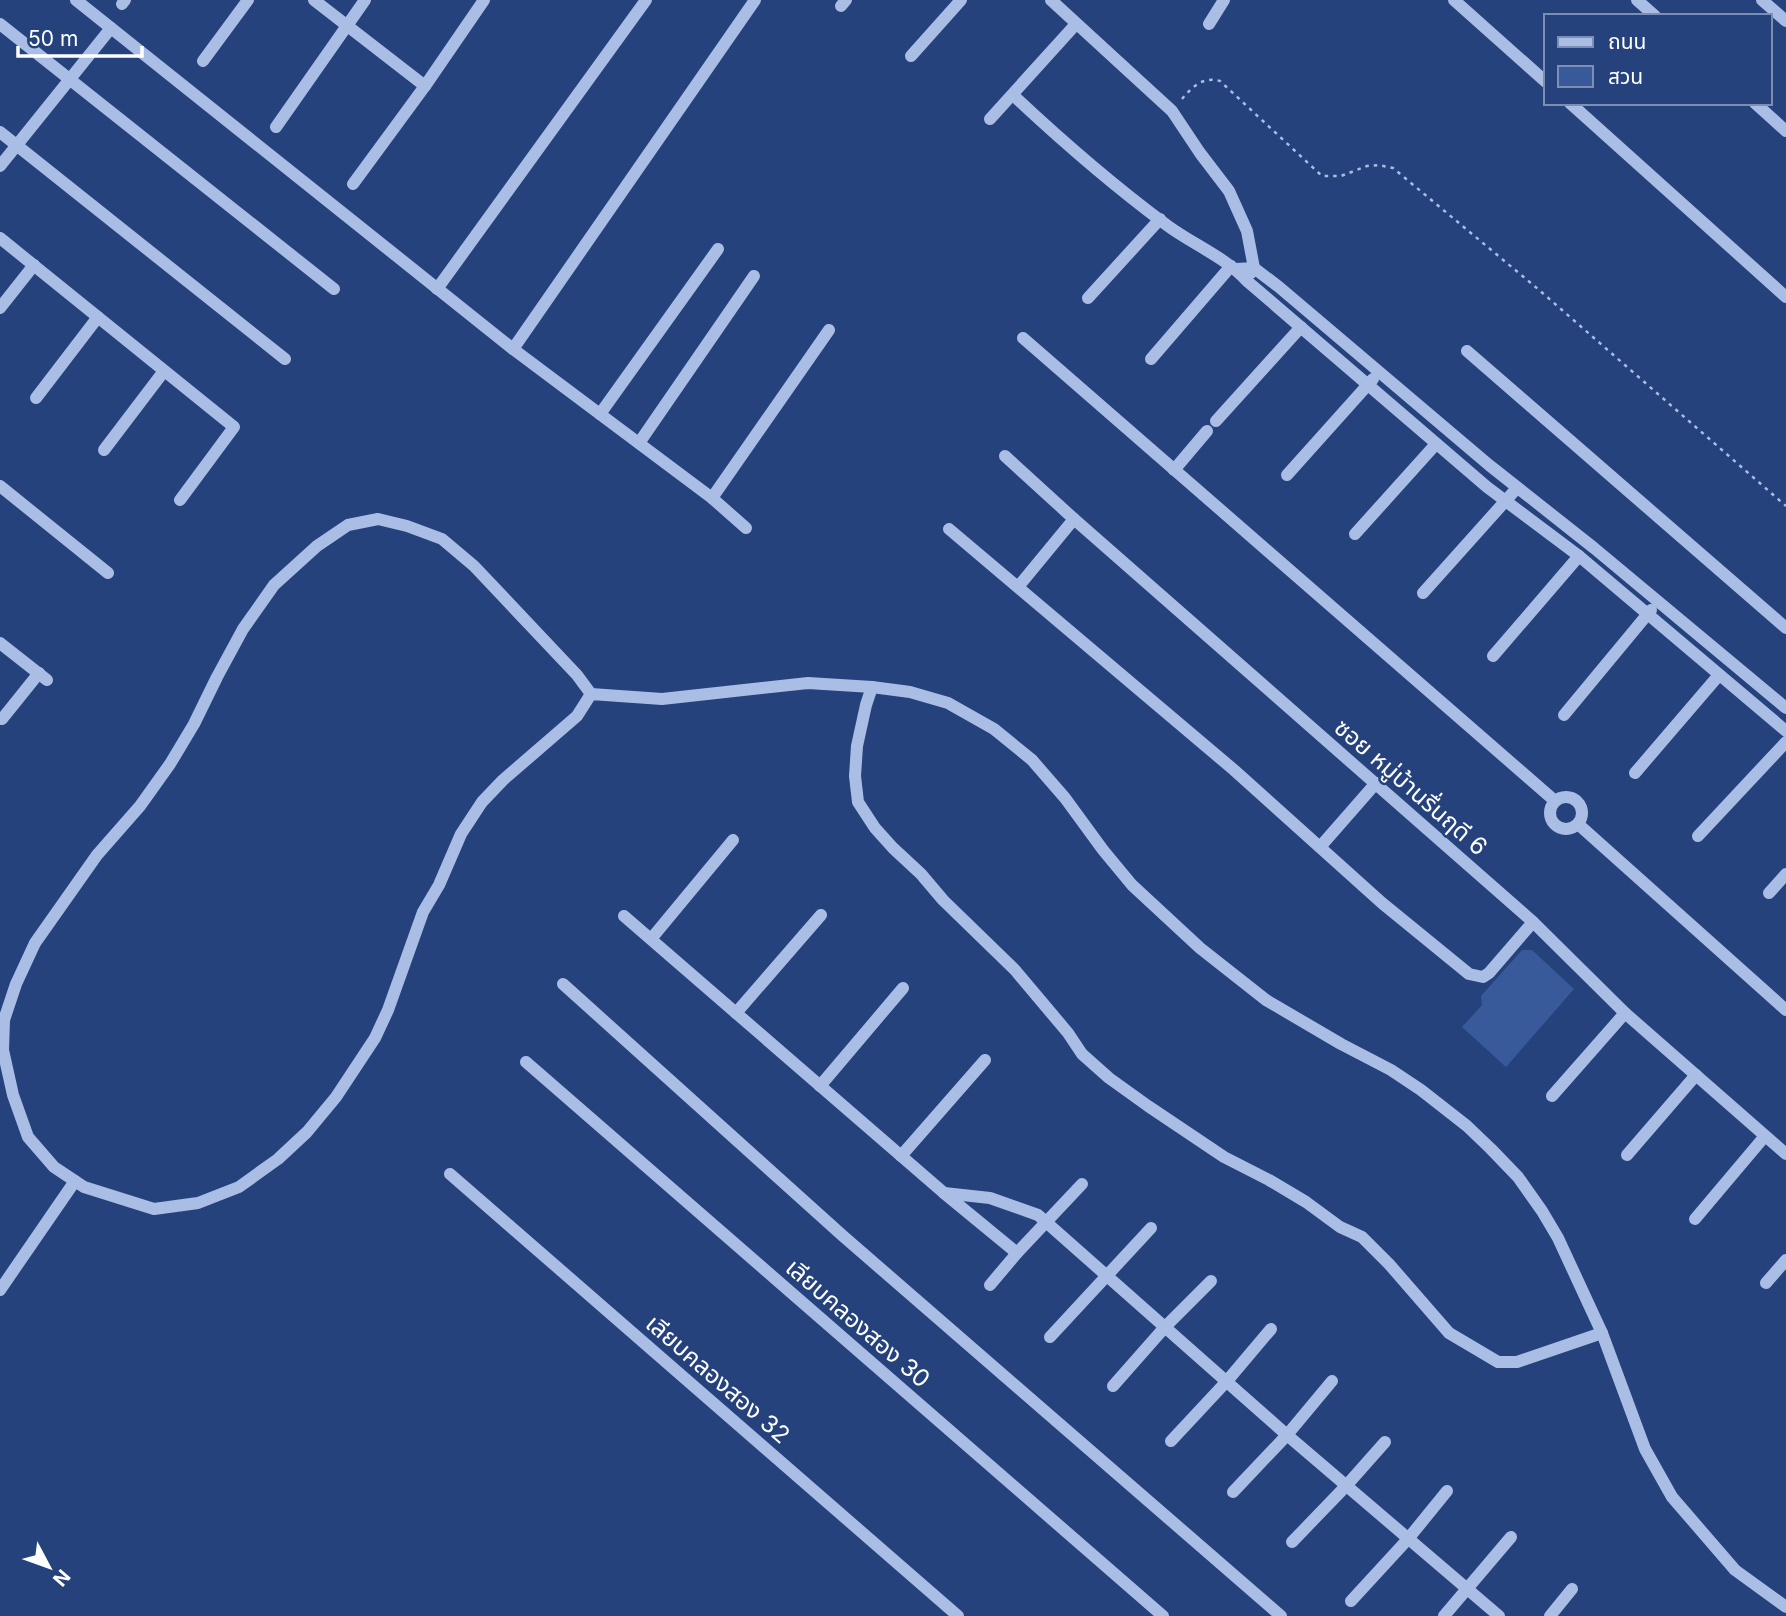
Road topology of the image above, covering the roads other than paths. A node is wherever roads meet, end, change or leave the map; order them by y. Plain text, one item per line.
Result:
1 (76, 0) edge
2 (247, 0) edge
3 (314, 0) edge
4 (365, 0) edge
5 (484, 0) edge
6 (646, 0) edge
7 (755, 0) edge
8 (961, 0) edge
9 (1051, 0) edge
10 (1224, 0) edge
11 (1454, 0) edge
12 (1637, 0) edge
13 (1762, 0) edge
14 (1653, 14) edge
15 (1786, 21) edge
16 (1076, 23) junction
17 (0, 24) edge
18 (1209, 24) dead end
19 (347, 26) junction
20 (111, 28) junction
21 (911, 56) dead end
22 (203, 61) dead end
23 (69, 80) junction
24 (1544, 80) edge
25 (425, 86) junction
26 (1013, 95) junction
27 (1572, 105) edge
28 (1757, 105) edge
29 (990, 119) dead end
30 (276, 127) dead end
31 (1786, 131) edge
32 (0, 132) edge
33 (17, 145) junction
34 (0, 166) edge
35 (354, 184) dead end
36 (1160, 219) junction
37 (0, 238) edge
38 (718, 249) dead end
39 (34, 265) junction
40 (1233, 267) junction
41 (1254, 268) junction
42 (754, 276) dead end
43 (1247, 281) junction
44 (334, 289) dead end
45 (437, 289) junction
46 (1786, 296) edge
47 (1088, 298) dead end
48 (0, 308) edge
49 (98, 317) junction
50 (1301, 327) junction
51 (829, 330) dead end
52 (1023, 338) dead end
53 (513, 349) junction
54 (1467, 351) dead end
55 (285, 359) dead end
56 (1151, 359) dead end
57 (164, 370) junction
58 (1379, 371) junction
59 (1367, 384) junction
60 (36, 398) dead end
61 (600, 414) junction
62 (639, 443) junction
63 (1436, 444) junction
64 (104, 450) dead end
65 (1005, 456) dead end
66 (1174, 470) junction
67 (1287, 475) dead end
68 (0, 486) edge
69 (1517, 488) junction
70 (712, 498) junction
71 (180, 500) dead end
72 (1505, 501) junction
73 (1074, 519) junction
74 (746, 528) dead end
75 (949, 528) dead end
76 (1355, 534) dead end
77 (1579, 556) junction
78 (108, 573) dead end
79 (1018, 587) junction
80 (1423, 593) dead end
81 (1658, 601) junction
82 (1648, 614) junction
83 (1786, 628) edge
84 (0, 643) edge
85 (1493, 656) dead end
86 (1719, 676) junction
87 (873, 687) junction
88 (591, 694) junction
89 (1786, 708) edge
90 (1564, 715) dead end
91 (2, 719) edge
92 (1786, 731) edge
93 (1786, 742) edge
94 (1635, 773) dead end
95 (1376, 783) junction
96 (1555, 801) junction
97 (1578, 824) junction
98 (1698, 836) dead end
99 (733, 840) dead end
100 (1320, 847) junction
101 (1786, 874) edge
102 (1769, 893) dead end
103 (821, 915) dead end
104 (624, 916) dead end
105 (1534, 922) junction
106 (651, 939) junction
107 (563, 984) dead end
108 (903, 989) dead end
109 (1786, 1010) edge
110 (736, 1013) junction
111 (1625, 1013) junction
112 (985, 1060) dead end
113 (526, 1062) dead end
114 (1696, 1075) junction
115 (820, 1086) junction
116 (1552, 1096) dead end
117 (1765, 1136) junction
118 (1786, 1154) edge
119 (1627, 1155) dead end
120 (901, 1156) junction
121 (450, 1174) dead end
122 (75, 1181) junction
123 (1082, 1184) dead end
124 (944, 1193) junction
125 (1695, 1219) dead end
126 (1047, 1222) junction
127 (1151, 1228) dead end
128 (1017, 1252) junction
129 (1786, 1260) edge
130 (1107, 1276) junction
131 (1211, 1281) dead end
132 (1766, 1283) dead end
133 (990, 1285) dead end
134 (0, 1290) edge
135 (1165, 1327) junction
136 (1271, 1329) dead end
137 (1602, 1334) junction
138 (1050, 1337) dead end
139 (1227, 1381) junction
140 (1332, 1381) dead end
141 (1113, 1386) dead end
142 (1287, 1435) junction
143 (1171, 1441) dead end
144 (1385, 1442) dead end
145 (1346, 1486) junction
146 (1233, 1492) dead end
147 (1447, 1492) dead end
148 (1511, 1537) dead end
149 (1408, 1539) junction
150 (1292, 1542) dead end
151 (1467, 1589) junction
152 (1572, 1589) dead end
153 (1351, 1601) dead end
154 (1786, 1607) edge
155 (958, 1616) edge
156 (1163, 1616) edge
157 (1281, 1616) edge
158 (1444, 1616) edge
159 (1499, 1616) edge
160 (1550, 1616) edge

1 - 20 street
2 - 22 street
3 - 19 street
4 - 19 street
5 - 25 street
6 - 45 street
7 - 53 street
8 - 21 street
9 - 16 street
10 - 18 street
11 - 24 street
12 - 14 street
13 - 15 street
16 - 26 street
16 - 41 street
17 - 23 street
19 - 25 street
19 - 30 street
20 - 23 street
20 - 45 street
23 - 33 street
23 - 44 street
25 - 35 street
26 - 29 street
26 - 36 street
27 - 46 street
28 - 31 street
32 - 33 street
33 - 34 street
33 - 55 street
36 - 40 street
36 - 47 street
37 - 39 street
38 - 61 street
39 - 48 street
39 - 49 street
40 - 41 street
40 - 43 street
40 - 56 street
41 - 43 street
41 - 58 street
42 - 62 street
43 - 50 street
45 - 53 street
49 - 57 street
49 - 60 street
50 - 59 street
50 - 66 street
51 - 70 street
52 - 66 street
53 - 61 street
54 - 83 street
57 - 64 street
57 - 71 street
58 - 59 street
58 - 69 street
59 - 63 street
59 - 67 street
61 - 62 street
62 - 70 street
63 - 72 street
63 - 76 street
65 - 73 street, ซอย หมู่บ้านรื่นฤดี 6
66 - 96 street
68 - 78 street
69 - 72 street
69 - 81 street
70 - 74 street
72 - 77 street
72 - 80 street
73 - 79 street
73 - 95 street, ซอย หมู่บ้านรื่นฤดี 6
75 - 79 street
77 - 82 street
77 - 85 street
79 - 100 street
81 - 82 street
81 - 89 street
82 - 86 street
82 - 90 street
84 - 91 street
86 - 92 street
86 - 94 street
87 - 88 street
87 - 137 street
87 - 137 street
88 - 122 street
88 - 122 street
93 - 98 street
95 - 100 street
95 - 105 street, ซอย หมู่บ้านรื่นฤดี 6
96 - 97 street
96 - 97 street
97 - 109 street
99 - 106 street
100 - 105 street
101 - 102 street
103 - 110 street
104 - 106 street
105 - 111 street, ซอย หมู่บ้านรื่นฤดี 6
106 - 110 street
107 - 157 street
108 - 115 street
110 - 115 street
111 - 114 street, ซอย หมู่บ้านรื่นฤดี 6
111 - 116 street
112 - 120 street
113 - 156 street, เลียบคลองสอง 30
114 - 117 street, ซอย หมู่บ้านรื่นฤดี 6
114 - 119 street
115 - 120 street
117 - 118 street, ซอย หมู่บ้านรื่นฤดี 6
117 - 125 street
120 - 124 street
121 - 155 street, เลียบคลองสอง 32
122 - 134 street
123 - 126 street
124 - 126 street
124 - 128 street
126 - 128 street
126 - 130 street
127 - 130 street
128 - 133 street
129 - 132 street
130 - 135 street
130 - 138 street
131 - 135 street
135 - 139 street
135 - 141 street
136 - 139 street
137 - 154 street
139 - 142 street
139 - 143 street
140 - 142 street
142 - 145 street
142 - 146 street
144 - 145 street
145 - 149 street
145 - 150 street
147 - 149 street
148 - 151 street
149 - 151 street
149 - 153 street
151 - 158 street
151 - 159 street
152 - 160 street

